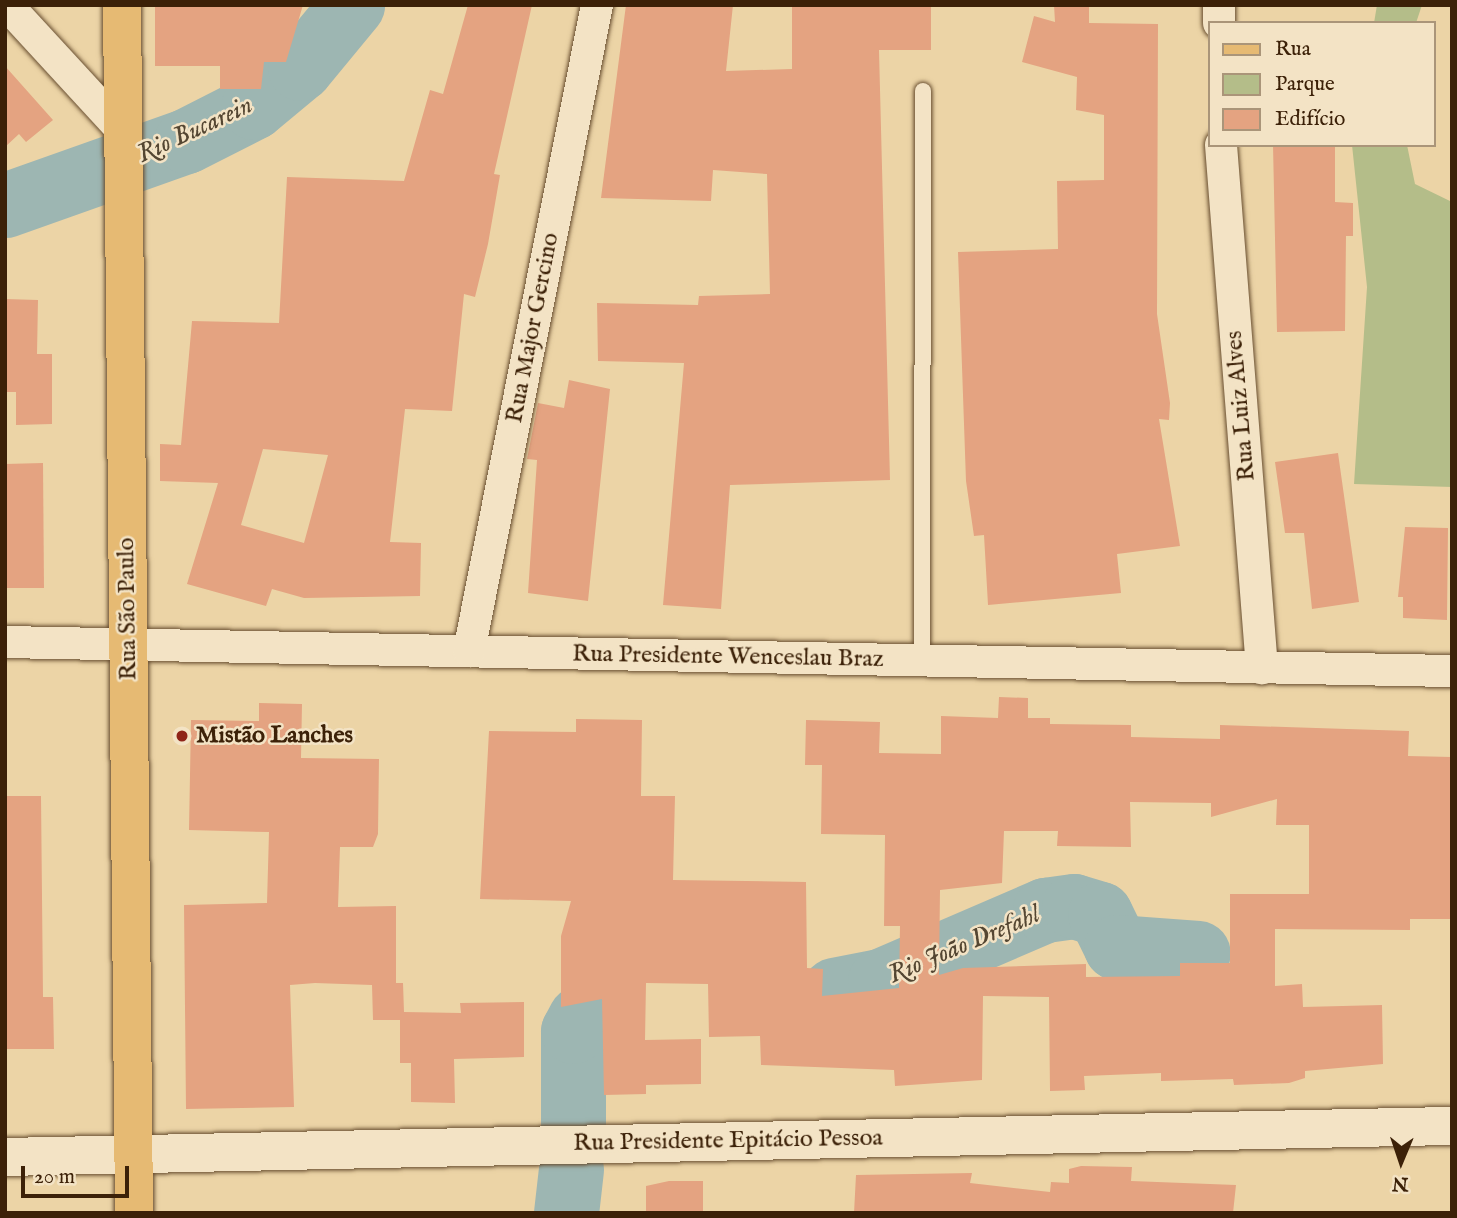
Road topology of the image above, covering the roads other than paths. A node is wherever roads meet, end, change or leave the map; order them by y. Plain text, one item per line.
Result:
1 (7, 5) edge
2 (122, 5) edge
3 (597, 5) edge
4 (923, 91) dead end
5 (123, 131) junction
6 (1222, 147) edge
7 (5, 642) edge
8 (129, 644) junction
9 (469, 651) junction
10 (922, 660) junction
11 (1262, 668) junction
12 (1452, 671) edge
13 (1452, 1126) edge
14 (134, 1154) junction
15 (5, 1157) edge
16 (134, 1213) edge

1 - 5 street
2 - 5 main road, Rua São Paulo
3 - 9 street, Rua Major Gercino
4 - 10 lane
5 - 8 main road, Rua São Paulo
6 - 11 street, Rua Luiz Alves
7 - 8 street, Rua Presidente Wenceslau Braz
8 - 9 street, Rua Presidente Wenceslau Braz
8 - 14 main road, Rua São Paulo
9 - 10 street, Rua Presidente Wenceslau Braz
10 - 11 street, Rua Presidente Wenceslau Braz
11 - 12 street, Rua Presidente Wenceslau Braz
13 - 14 street, Rua Presidente Epitácio Pessoa
14 - 15 street, Rua Presidente Epitácio Pessoa
14 - 16 main road, Rua São Paulo

